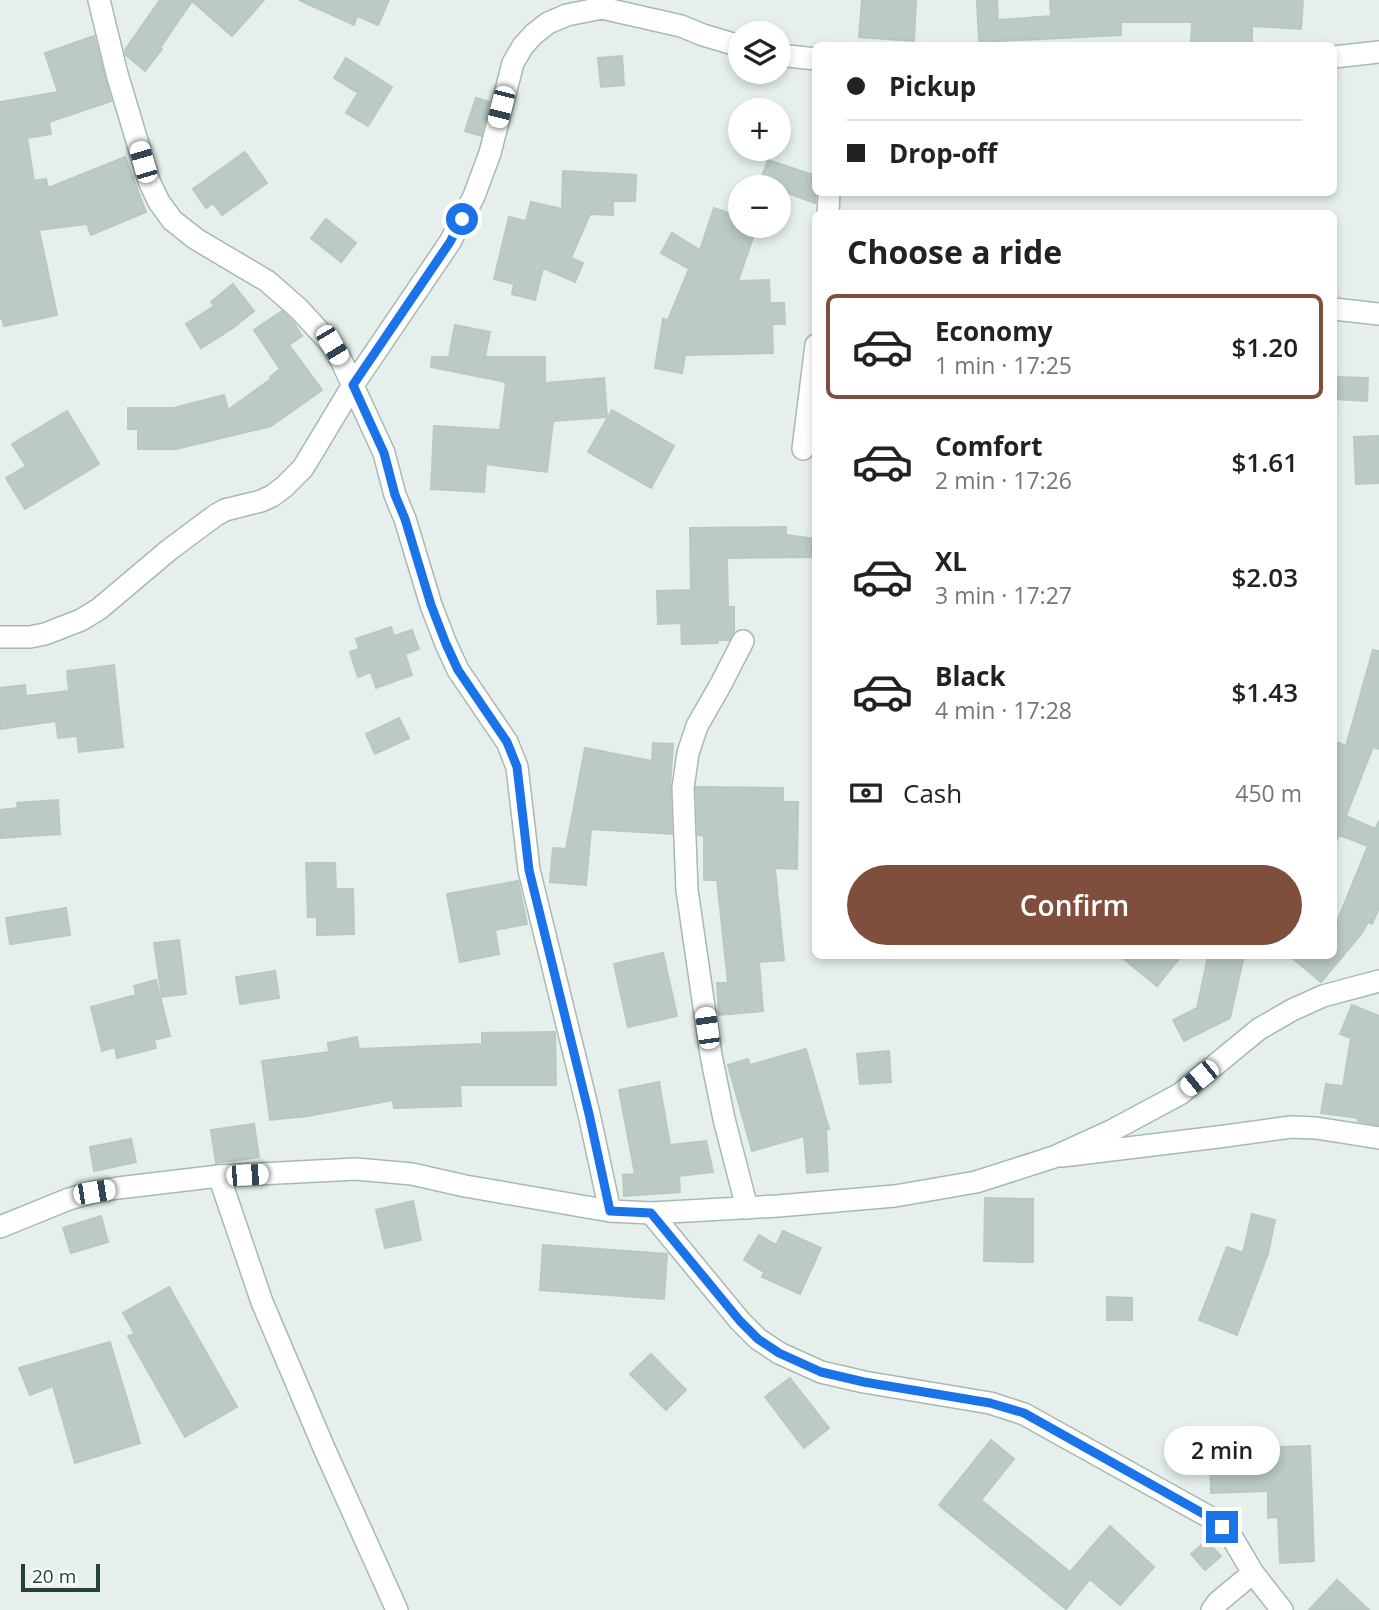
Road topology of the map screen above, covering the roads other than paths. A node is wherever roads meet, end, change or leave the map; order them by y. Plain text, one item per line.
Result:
1 (99, 0) edge
2 (593, 4) edge
3 (728, 42) edge
4 (1379, 52) edge
5 (791, 56) edge
6 (1337, 57) edge
7 (812, 59) edge
8 (1337, 309) edge
9 (1379, 314) edge
10 (812, 377) edge
11 (353, 385) junction
12 (803, 449) dead end
13 (0, 637) edge
14 (743, 641) dead end
15 (1379, 981) edge
16 (1379, 1138) edge
17 (1054, 1157) junction
18 (219, 1176) junction
19 (747, 1208) junction
20 (610, 1211) junction
21 (651, 1213) junction
22 (0, 1227) edge
23 (1253, 1573) junction
24 (397, 1610) edge
25 (1212, 1610) edge
26 (1282, 1610) edge

1 - 11 street
2 - 3 street
2 - 11 street
4 - 6 street
5 - 7 street
8 - 9 street
10 - 12 street
11 - 13 street
11 - 20 street
14 - 19 street
15 - 17 street
16 - 17 street
17 - 19 street
18 - 20 street
18 - 22 street
18 - 24 street
19 - 21 street
20 - 21 street
21 - 23 street
23 - 25 street
23 - 26 street

